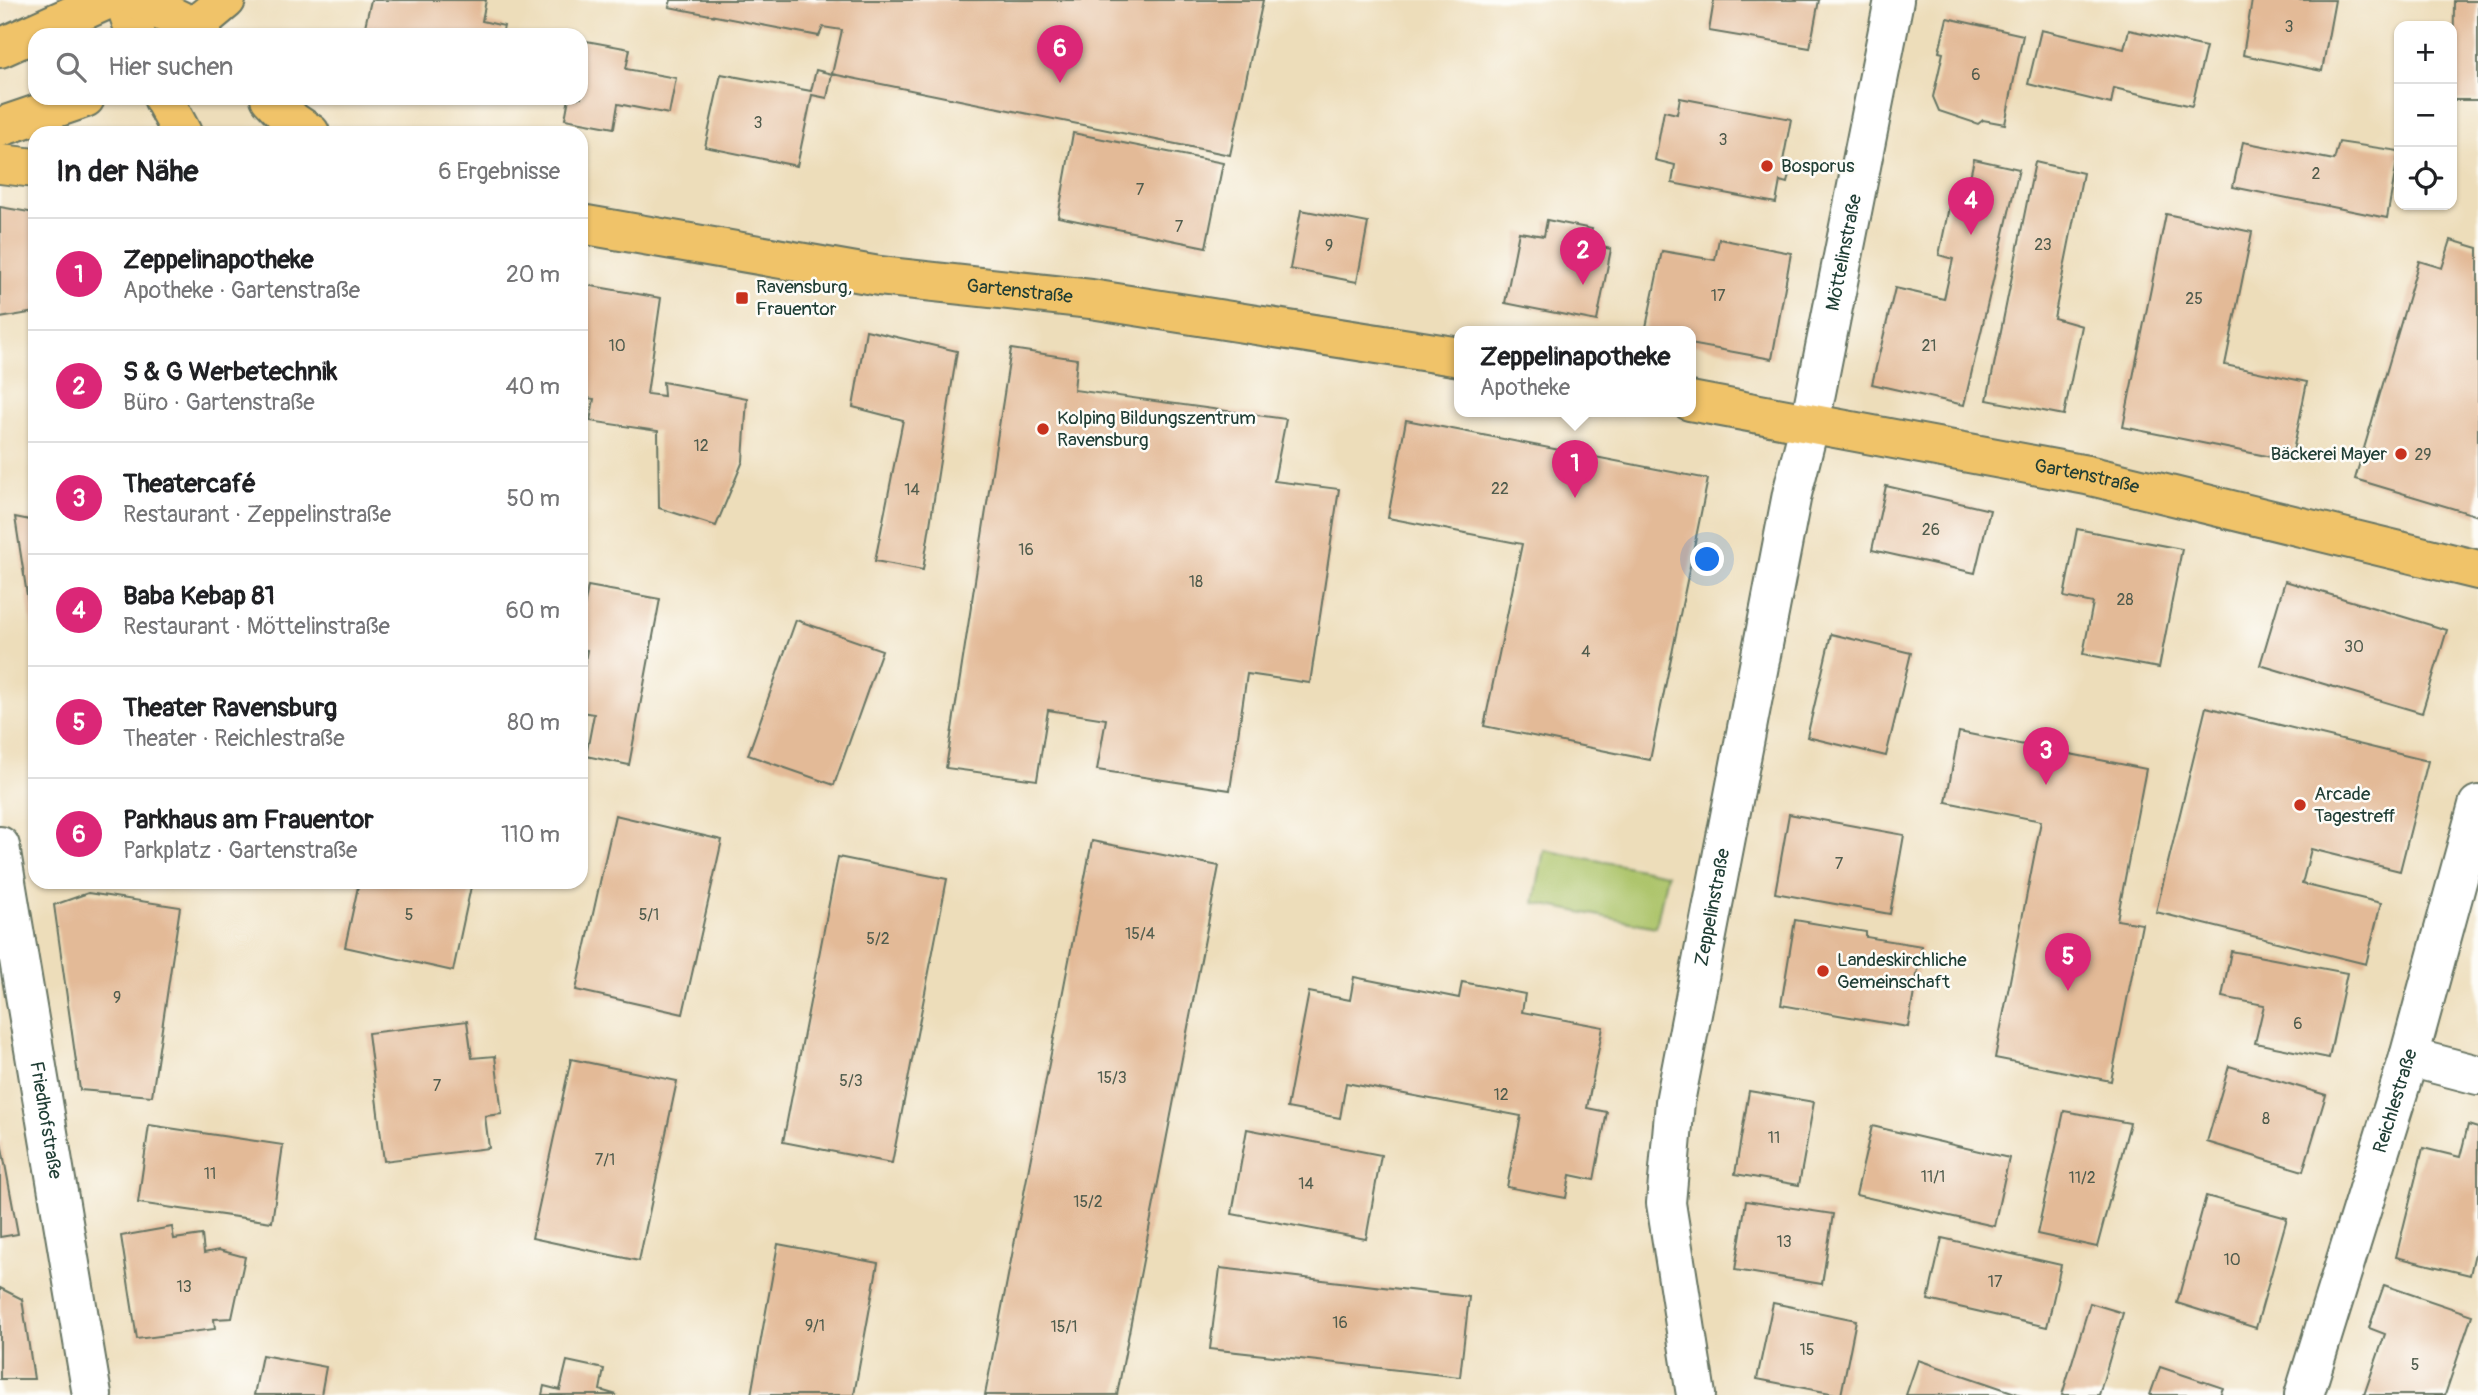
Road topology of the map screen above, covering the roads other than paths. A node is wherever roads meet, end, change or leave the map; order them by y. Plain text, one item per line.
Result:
1 (107, 0) edge
2 (124, 0) edge
3 (138, 0) edge
4 (226, 0) edge
5 (1894, 0) edge
6 (51, 28) edge
7 (134, 28) edge
8 (187, 28) edge
9 (198, 28) edge
10 (28, 37) edge
11 (0, 48) edge
12 (64, 105) edge
13 (167, 105) edge
14 (277, 105) edge
15 (178, 126) edge
16 (300, 126) edge
17 (0, 127) edge
18 (0, 164) edge
19 (28, 167) edge
20 (588, 225) edge
21 (1454, 355) edge
22 (1696, 402) edge
23 (1810, 423) junction
24 (2478, 570) edge
25 (2478, 805) edge
26 (0, 846) edge
27 (2409, 1057) junction
28 (2478, 1075) edge
29 (92, 1395) edge
30 (1696, 1395) edge
31 (2304, 1395) edge

1 - 6 main road
2 - 7 main road
3 - 8 main road
4 - 9 main road
5 - 23 street, Möttelinstraße
10 - 11 main road
12 - 17 main road
13 - 15 main road
14 - 16 main road
18 - 19 main road
20 - 21 main road, Gartenstraße
22 - 23 main road, Gartenstraße
23 - 24 main road, Gartenstraße
23 - 30 street, Zeppelinstraße
25 - 27 street, Reichlestraße
26 - 29 street, Friedhofstraße
27 - 28 street
27 - 31 street, Reichlestraße

